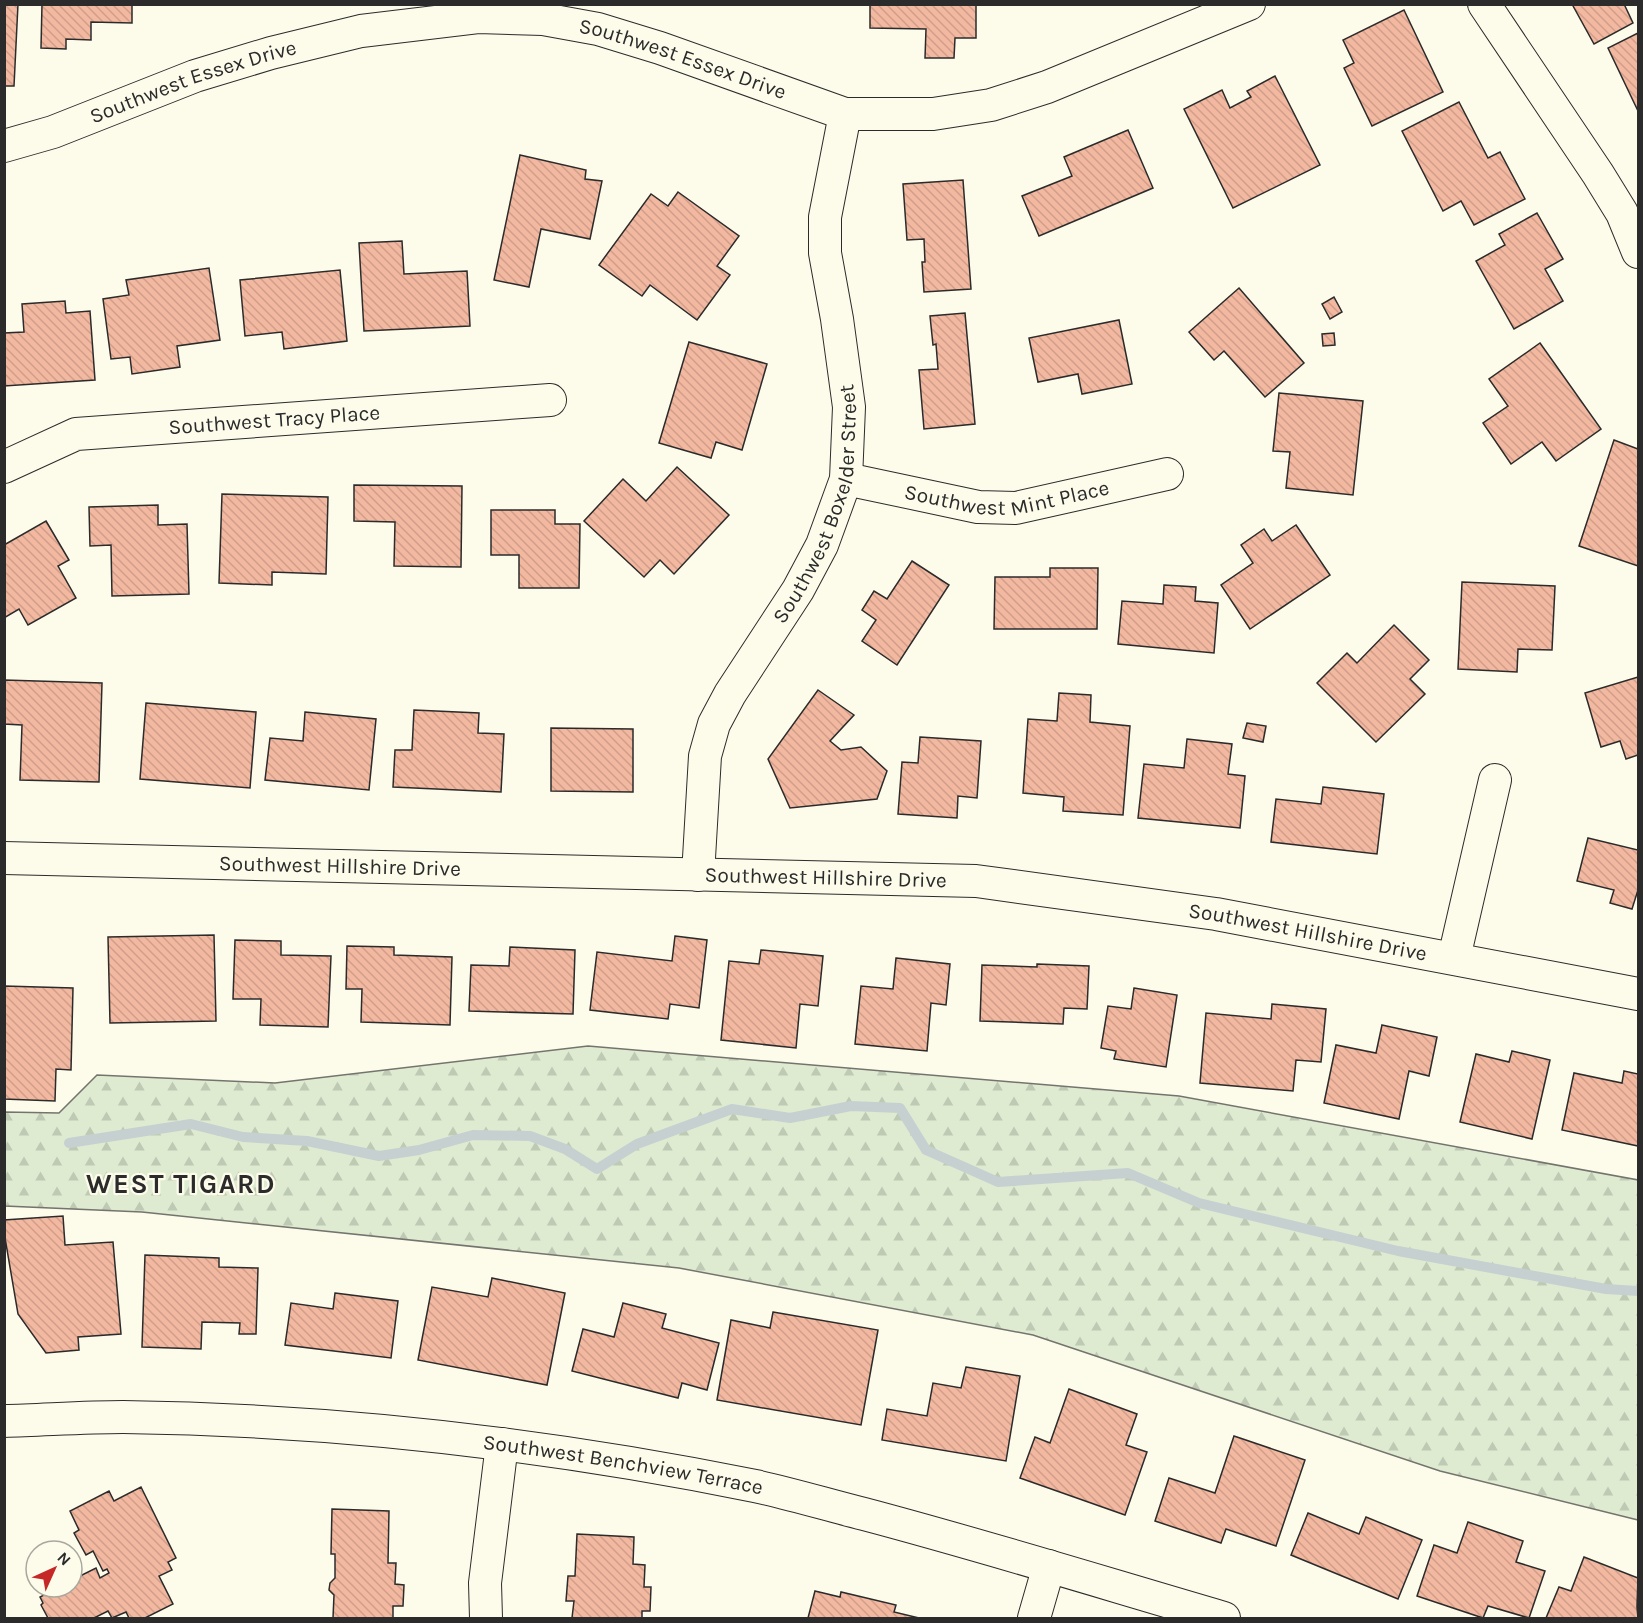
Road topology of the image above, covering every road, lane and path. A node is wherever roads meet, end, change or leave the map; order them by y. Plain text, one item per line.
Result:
1 (1249, 4) edge
2 (1484, 4) edge
3 (845, 114) junction
4 (4, 146) edge
5 (1638, 252) edge
6 (550, 400) dead end
7 (4, 467) edge
8 (1167, 474) dead end
9 (846, 479) junction
10 (1495, 780) dead end
11 (4, 858) edge
12 (698, 874) junction
13 (1454, 958) junction
14 (1638, 994) edge
15 (4, 1421) edge
16 (502, 1444) junction
17 (1049, 1566) junction
18 (486, 1618) edge
19 (1034, 1618) edge
20 (1224, 1618) edge

1 - 3 street, Southwest Essex Drive
2 - 5 street
3 - 4 street, Southwest Essex Drive
3 - 9 street, Southwest Boxelder Street
6 - 7 street, Southwest Tracy Place
8 - 9 street, Southwest Mint Place
9 - 12 street, Southwest Boxelder Street
10 - 13 street
11 - 12 street, Southwest Hillshire Drive
12 - 13 street, Southwest Hillshire Drive
13 - 14 street, Southwest Hillshire Drive
15 - 16 street, Southwest Benchview Terrace
16 - 17 street, Southwest Benchview Terrace
16 - 18 street
17 - 19 street
17 - 20 street, Southwest Benchview Terrace

